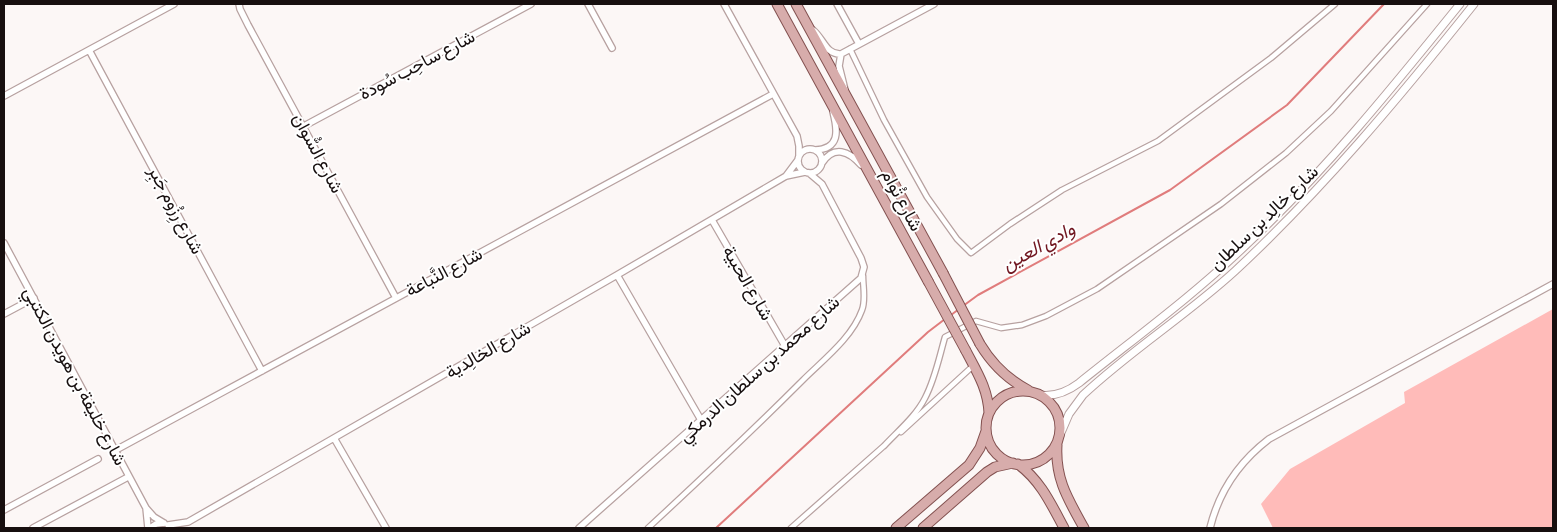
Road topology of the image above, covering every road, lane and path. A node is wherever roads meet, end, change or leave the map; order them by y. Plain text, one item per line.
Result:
1 (174, 4) edge
2 (233, 4) edge
3 (531, 4) edge
4 (588, 4) edge
5 (724, 4) edge
6 (777, 4) edge
7 (796, 4) edge
8 (837, 4) edge
9 (934, 4) edge
10 (1335, 4) edge
11 (1428, 4) edge
12 (1460, 4) edge
13 (1474, 4) edge
14 (239, 7) edge
15 (809, 27) junction
16 (859, 44) junction
17 (612, 48) dead end
18 (850, 49) junction
19 (89, 50) junction
20 (841, 54) junction
21 (773, 94) junction
22 (4, 96) edge
23 (827, 96) junction
24 (847, 97) junction
25 (304, 126) junction
26 (796, 136) junction
27 (814, 150) junction
28 (799, 158) junction
29 (822, 165) junction
30 (807, 172) junction
31 (786, 176) junction
32 (871, 176) junction
33 (822, 184) junction
34 (712, 220) junction
35 (4, 243) edge
36 (617, 276) junction
37 (862, 276) junction
38 (1553, 284) edge
39 (34, 298) junction
40 (396, 298) junction
41 (4, 314) edge
42 (785, 346) junction
43 (974, 365) junction
44 (262, 371) junction
45 (1030, 391) junction
46 (1040, 395) junction
47 (988, 415) junction
48 (701, 420) junction
49 (986, 428) junction
50 (1060, 435) junction
51 (334, 438) junction
52 (1056, 444) junction
53 (884, 446) junction
54 (114, 450) junction
55 (98, 459) dead end
56 (1015, 464) junction
57 (128, 477) junction
58 (146, 508) junction
59 (4, 510) edge
60 (188, 522) junction
61 (168, 526) edge
62 (33, 528) edge
63 (149, 528) edge
64 (183, 528) edge
65 (386, 528) edge
66 (579, 528) edge
67 (648, 528) edge
68 (791, 528) edge
69 (896, 528) edge
70 (923, 528) edge
71 (1064, 528) edge
72 (1084, 528) edge
73 (1210, 528) edge

1 - 19 street
2 - 14 street, شارع السُّوان
3 - 25 street, شارع ساحِب سُودة
4 - 17 street
5 - 21 street
6 - 23 main road, شارع تُوام
7 - 15 main road, شارع تُوام
8 - 16 street
9 - 16 street
10 - 18 street
11 - 53 street
12 - 46 street, شارع خالِد بن سلطان
13 - 50 street, شارع خالِد بن سلطان
14 - 25 street, شارع السُّوان
15 - 20 street
15 - 24 main road, شارع تُوام
16 - 18 street
18 - 20 street
19 - 22 street
19 - 44 street, شارع رِزُوم جَبِر
20 - 24 street
21 - 26 street
21 - 40 street, شارع النَّباعة
23 - 27 street
23 - 32 main road, شارع تُوام
24 - 45 main road, شارع تُوام, bridge
25 - 40 street, شارع السُّوان
26 - 27 street
26 - 28 street
27 - 28 street
27 - 29 street
28 - 30 street
28 - 31 street, شارع الخالِدية
29 - 30 street
29 - 32 street
29 - 33 street
30 - 31 street, شارع الخالِدية
30 - 33 street
31 - 34 street, شارع الخالِدية
32 - 43 main road, شارع تُوام, bridge
33 - 37 street
34 - 36 street, شارع الخالِدية
34 - 42 street, شارع الحبية
35 - 39 street, شارع خليفة بن هويدن الكتبي
36 - 48 street
36 - 51 street, شارع الخالِدية
37 - 42 street, شارع محمد بن سلطان الدرمكي
37 - 67 street
38 - 73 street
39 - 41 street
39 - 54 street, شارع خليفة بن هويدن الكتبي
40 - 44 street, شارع النَّباعة
42 - 48 street, شارع محمد بن سلطان الدرمكي
43 - 47 main road, شارع تُوام
43 - 53 street
44 - 54 street, شارع النَّباعة
45 - 46 main road
45 - 47 main road
46 - 50 main road
47 - 49 main road
48 - 66 street, شارع محمد بن سلطان الدرمكي
49 - 56 main road
49 - 69 main road
50 - 52 main road
51 - 60 street, شارع الخالِدية
51 - 65 street
52 - 56 main road
52 - 72 main road
53 - 68 street
54 - 57 street, شارع خليفة بن هويدن الكتبي
55 - 59 street
56 - 70 main road
56 - 71 main road
57 - 58 street, شارع خليفة بن هويدن الكتبي
57 - 62 street
58 - 61 street, شارع خليفة بن هويدن الكتبي
58 - 63 street, شارع خليفة بن هويدن الكتبي
60 - 61 street, شارع الخالِدية
60 - 64 street, شارع الخالِدية
61 - 63 street, شارع الخالِدية

